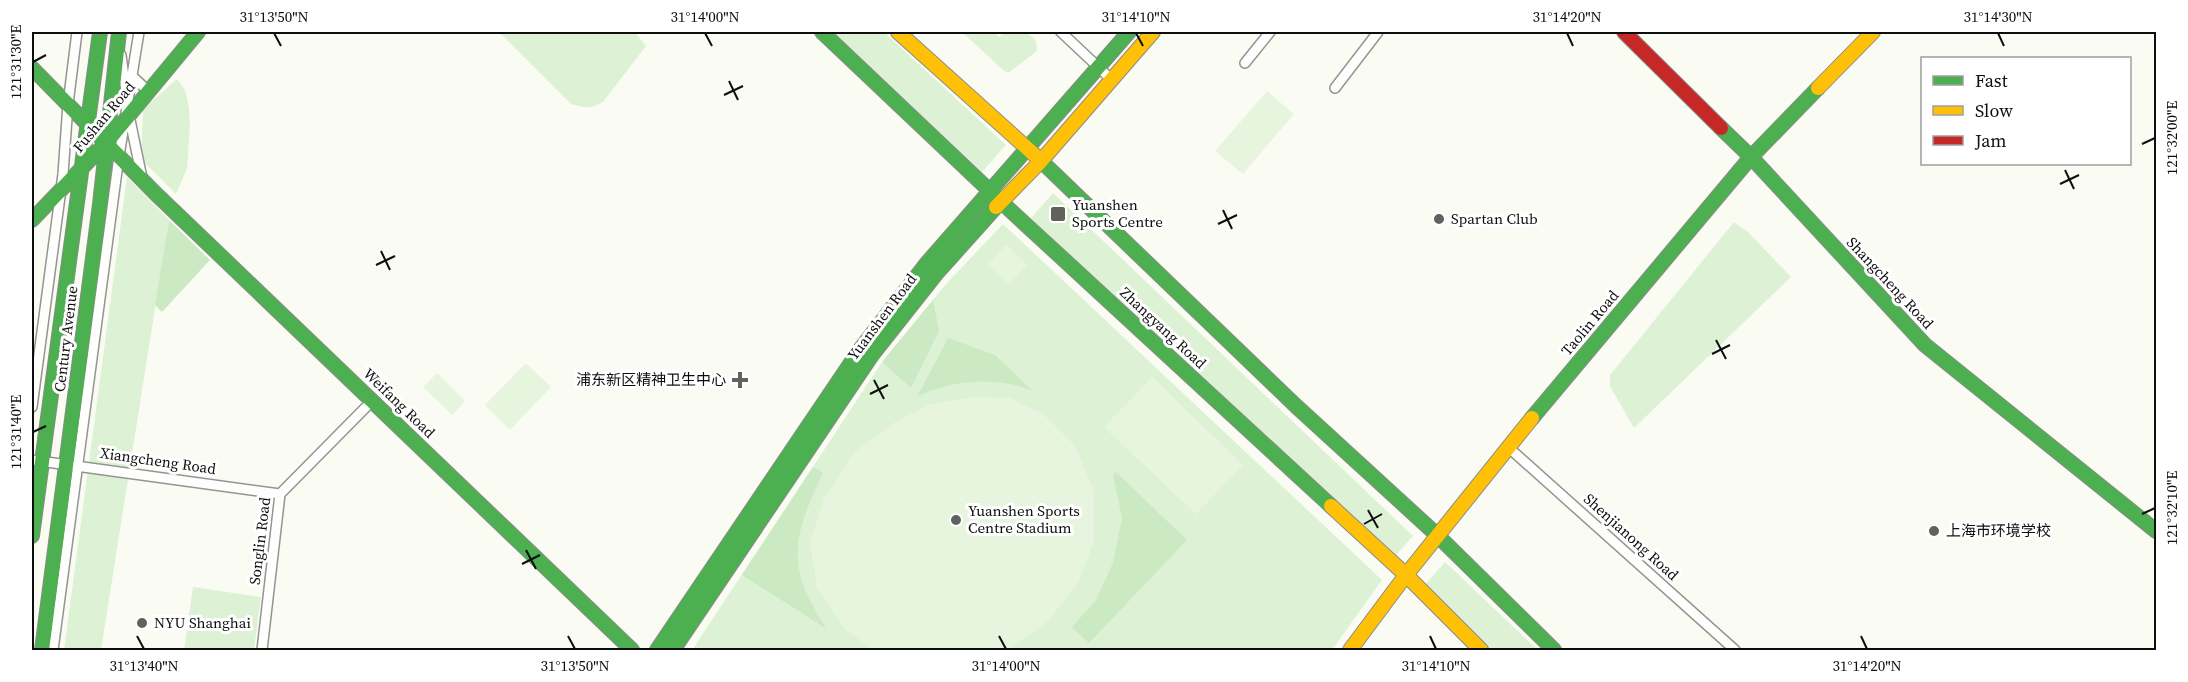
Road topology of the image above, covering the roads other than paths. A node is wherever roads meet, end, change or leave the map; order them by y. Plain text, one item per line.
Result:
1 (77, 32) edge
2 (100, 32) edge
3 (139, 32) edge
4 (198, 32) edge
5 (822, 32) edge
6 (898, 32) edge
7 (1061, 32) edge
8 (1129, 32) edge
9 (1153, 32) edge
10 (1270, 32) edge
11 (1378, 32) edge
12 (1624, 32) edge
13 (1874, 32) edge
14 (119, 33) edge
15 (1245, 63) dead end
16 (32, 68) edge
17 (1099, 68) junction
18 (132, 76) junction
19 (1112, 80) junction
20 (1335, 88) dead end
21 (148, 90) junction
22 (68, 104) junction
23 (127, 113) junction
24 (87, 124) junction
25 (106, 143) junction
26 (1028, 149) junction
27 (119, 156) junction
28 (1751, 157) junction
29 (1041, 161) junction
30 (80, 172) junction
31 (142, 180) junction
32 (60, 191) junction
33 (991, 191) junction
34 (1001, 201) junction
35 (32, 220) edge
36 (372, 400) junction
37 (32, 407) edge
38 (1508, 447) junction
39 (37, 461) edge
40 (72, 465) junction
41 (280, 494) junction
42 (2155, 527) edge
43 (1437, 535) junction
44 (32, 536) edge
45 (1406, 575) junction
46 (42, 651) edge
47 (52, 651) edge
48 (262, 651) edge
49 (632, 651) edge
50 (657, 651) edge
51 (673, 651) edge
52 (1350, 651) edge
53 (1481, 651) edge
54 (1554, 651) edge
55 (1735, 651) edge

1 - 22 street
2 - 24 main road, Century Avenue
3 - 18 street
4 - 21 main road, Fushan Road
5 - 33 main road, Zhangyang Road
6 - 26 main road
7 - 17 street
8 - 17 main road, Yuanshen Road
9 - 19 main road, Yuanshen Road
10 - 15 street
11 - 20 street
12 - 28 main road, Shangcheng Road
13 - 28 main road, Taolin Road
14 - 23 street
14 - 25 main road, Century Avenue
16 - 22 main road, Weifang Road
17 - 19 street
17 - 26 main road, Yuanshen Road
18 - 21 street
18 - 23 street
19 - 29 main road, Yuanshen Road
21 - 23 main road, Fushan Road
22 - 24 main road, Weifang Road
22 - 32 street
23 - 25 main road, Fushan Road
23 - 27 street
23 - 31 street
24 - 25 main road, Weifang Road
24 - 30 main road, Century Avenue
25 - 27 main road, Weifang Road
25 - 30 main road, Fushan Road
25 - 40 main road, Century Avenue
26 - 29 main road
26 - 33 main road, Yuanshen Road
27 - 31 main road, Weifang Road
27 - 40 street
28 - 38 main road, Taolin Road
28 - 42 main road, Shangcheng Road
29 - 34 main road, Yuanshen Road
29 - 43 main road
30 - 32 main road, Fushan Road
30 - 39 main road, Century Avenue
31 - 36 main road, Weifang Road
32 - 35 main road, Fushan Road
32 - 37 street
33 - 34 main road, Zhangyang Road
33 - 50 main road, Yuanshen Road
34 - 45 main road, Zhangyang Road
34 - 51 main road, Yuanshen Road
36 - 41 street, Songlin Road
36 - 49 main road, Weifang Road
38 - 43 main road, Taolin Road
38 - 55 street, Shenjianong Road
39 - 40 street, Xiangcheng Road
39 - 44 main road, Century Avenue
40 - 41 street, Xiangcheng Road
40 - 46 main road, Century Avenue
40 - 47 street
41 - 48 street, Songlin Road
43 - 45 main road, Taolin Road
43 - 54 main road
45 - 52 main road, Taolin Road
45 - 53 main road, Zhangyang Road

